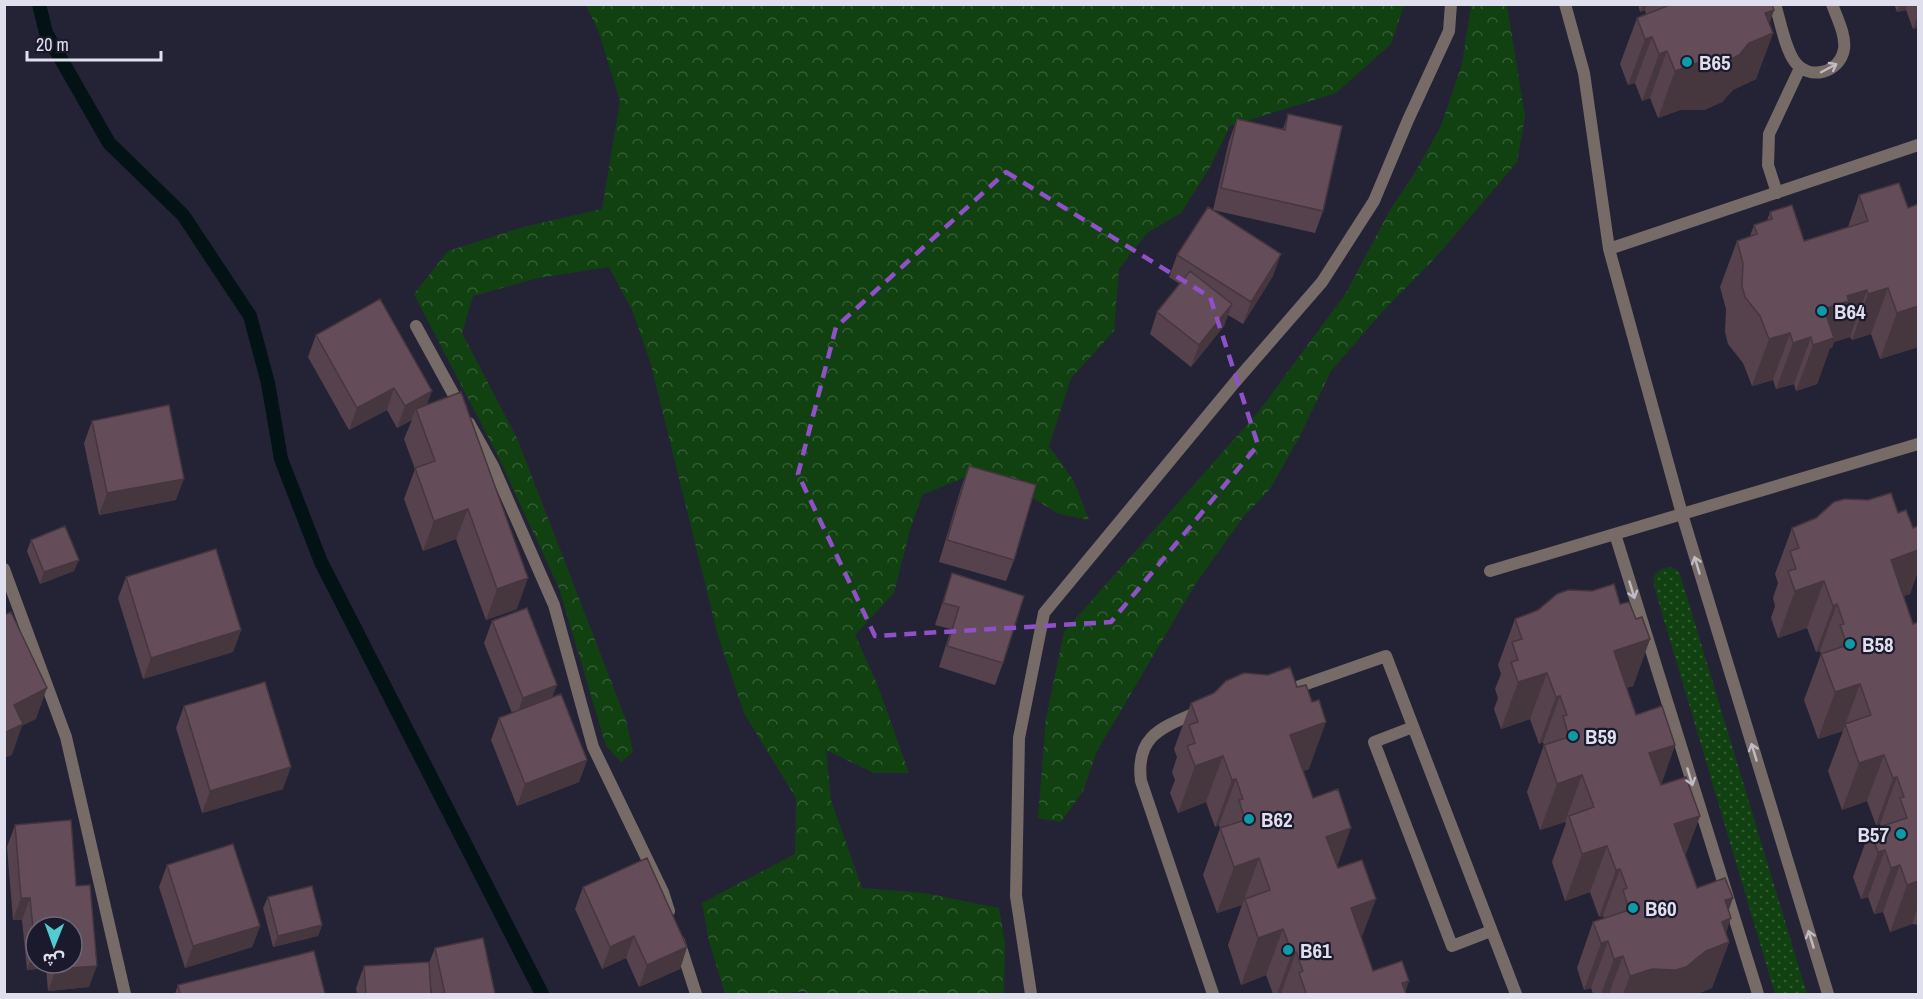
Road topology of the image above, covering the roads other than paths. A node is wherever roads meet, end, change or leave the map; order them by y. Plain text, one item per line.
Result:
1 (1451, 4) edge
2 (1565, 4) edge
3 (1774, 4) edge
4 (1832, 4) edge
5 (1800, 68) junction
6 (1918, 145) edge
7 (1777, 193) junction
8 (1609, 249) junction
9 (416, 326) dead end
10 (1918, 444) edge
11 (1682, 514) junction
12 (1615, 534) junction
13 (4, 569) edge
14 (1490, 571) dead end
15 (1268, 697) edge
16 (1215, 709) edge
17 (1413, 728) junction
18 (1491, 931) junction
19 (125, 994) edge
20 (696, 994) edge
21 (1030, 994) edge
22 (1213, 994) edge
23 (1516, 994) edge
24 (1758, 994) edge
25 (1828, 994) edge

1 - 21 street
2 - 8 street
3 - 5 street
5 -> 4 street
5 - 7 street
6 - 7 street
7 - 8 street
8 - 11 street
9 - 20 street
10 - 11 street
11 - 12 street
25 -> 11 street
12 - 14 street
12 -> 24 street
13 - 19 street
15 - 17 street
16 - 22 street
17 - 18 street
17 - 18 street
18 - 23 street

